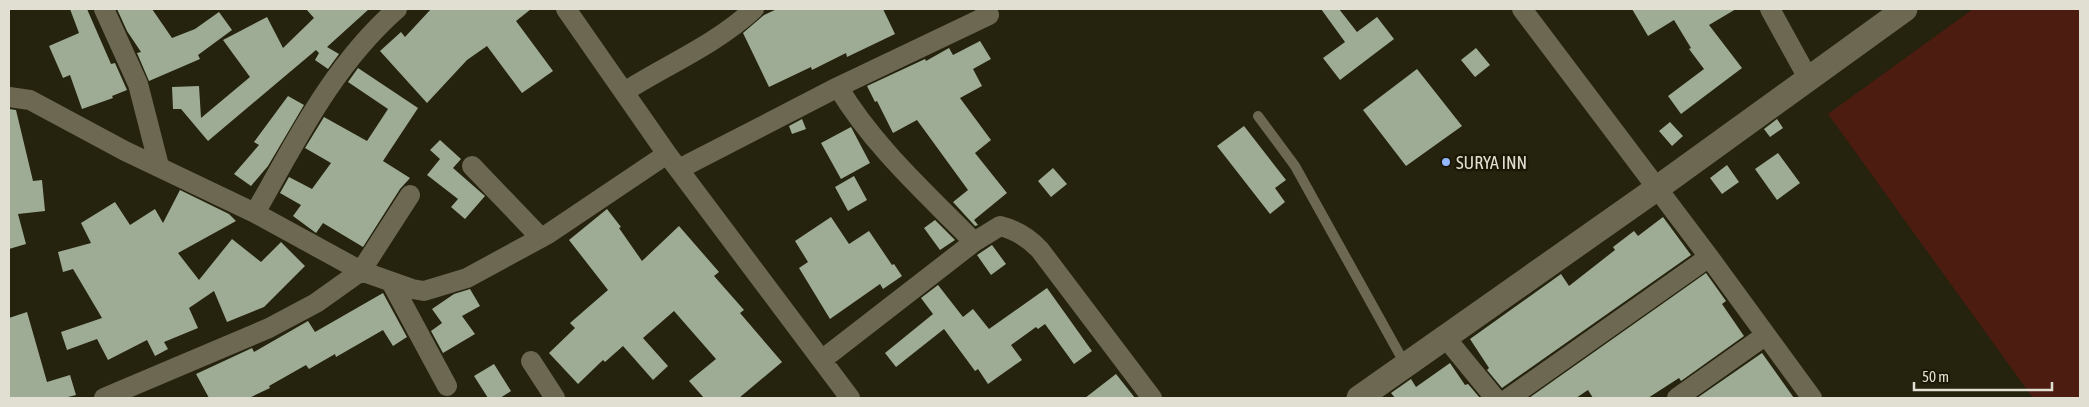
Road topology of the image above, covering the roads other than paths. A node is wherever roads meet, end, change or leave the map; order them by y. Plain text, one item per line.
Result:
1 (104, 9) edge
2 (397, 9) edge
3 (566, 9) edge
4 (754, 9) edge
5 (1522, 9) edge
6 (1770, 9) edge
7 (1905, 9) edge
8 (992, 11) edge
9 (1808, 78) junction
10 (838, 87) junction
11 (624, 92) junction
12 (9, 96) edge
13 (1258, 116) dead end
14 (667, 154) junction
15 (159, 166) junction
16 (472, 166) dead end
17 (679, 170) junction
18 (1656, 189) junction
19 (410, 195) dead end
20 (255, 213) junction
21 (541, 238) junction
22 (974, 242) junction
23 (1709, 257) junction
24 (362, 271) junction
25 (391, 282) junction
26 (1766, 335) junction
27 (1445, 337) junction
28 (822, 359) junction
29 (531, 361) dead end
30 (1406, 365) junction
31 (447, 386) dead end
32 (104, 398) edge
33 (554, 398) edge
34 (850, 398) edge
35 (1152, 398) edge
36 (1360, 398) edge
37 (1495, 398) edge
38 (1509, 398) edge
39 (1677, 398) edge
40 (1812, 398) edge

1 - 15 street
2 - 20 street
3 - 11 street
4 - 11 street
5 - 18 street
6 - 9 street
7 - 9 street
8 - 10 street
9 - 18 street
10 - 17 street
10 - 22 street
11 - 14 street
12 - 15 street
13 - 30 lane
14 - 17 street
14 - 21 street
15 - 20 street
16 - 21 street
17 - 28 street
18 - 23 street
18 - 27 street
19 - 24 street
20 - 24 street
21 - 25 street
22 - 28 street
22 - 35 street
23 - 26 street
23 - 38 street
24 - 25 street
24 - 32 street
25 - 31 street
26 - 39 street
26 - 40 street
27 - 30 street
27 - 37 street
28 - 34 street
29 - 33 street
30 - 36 street

